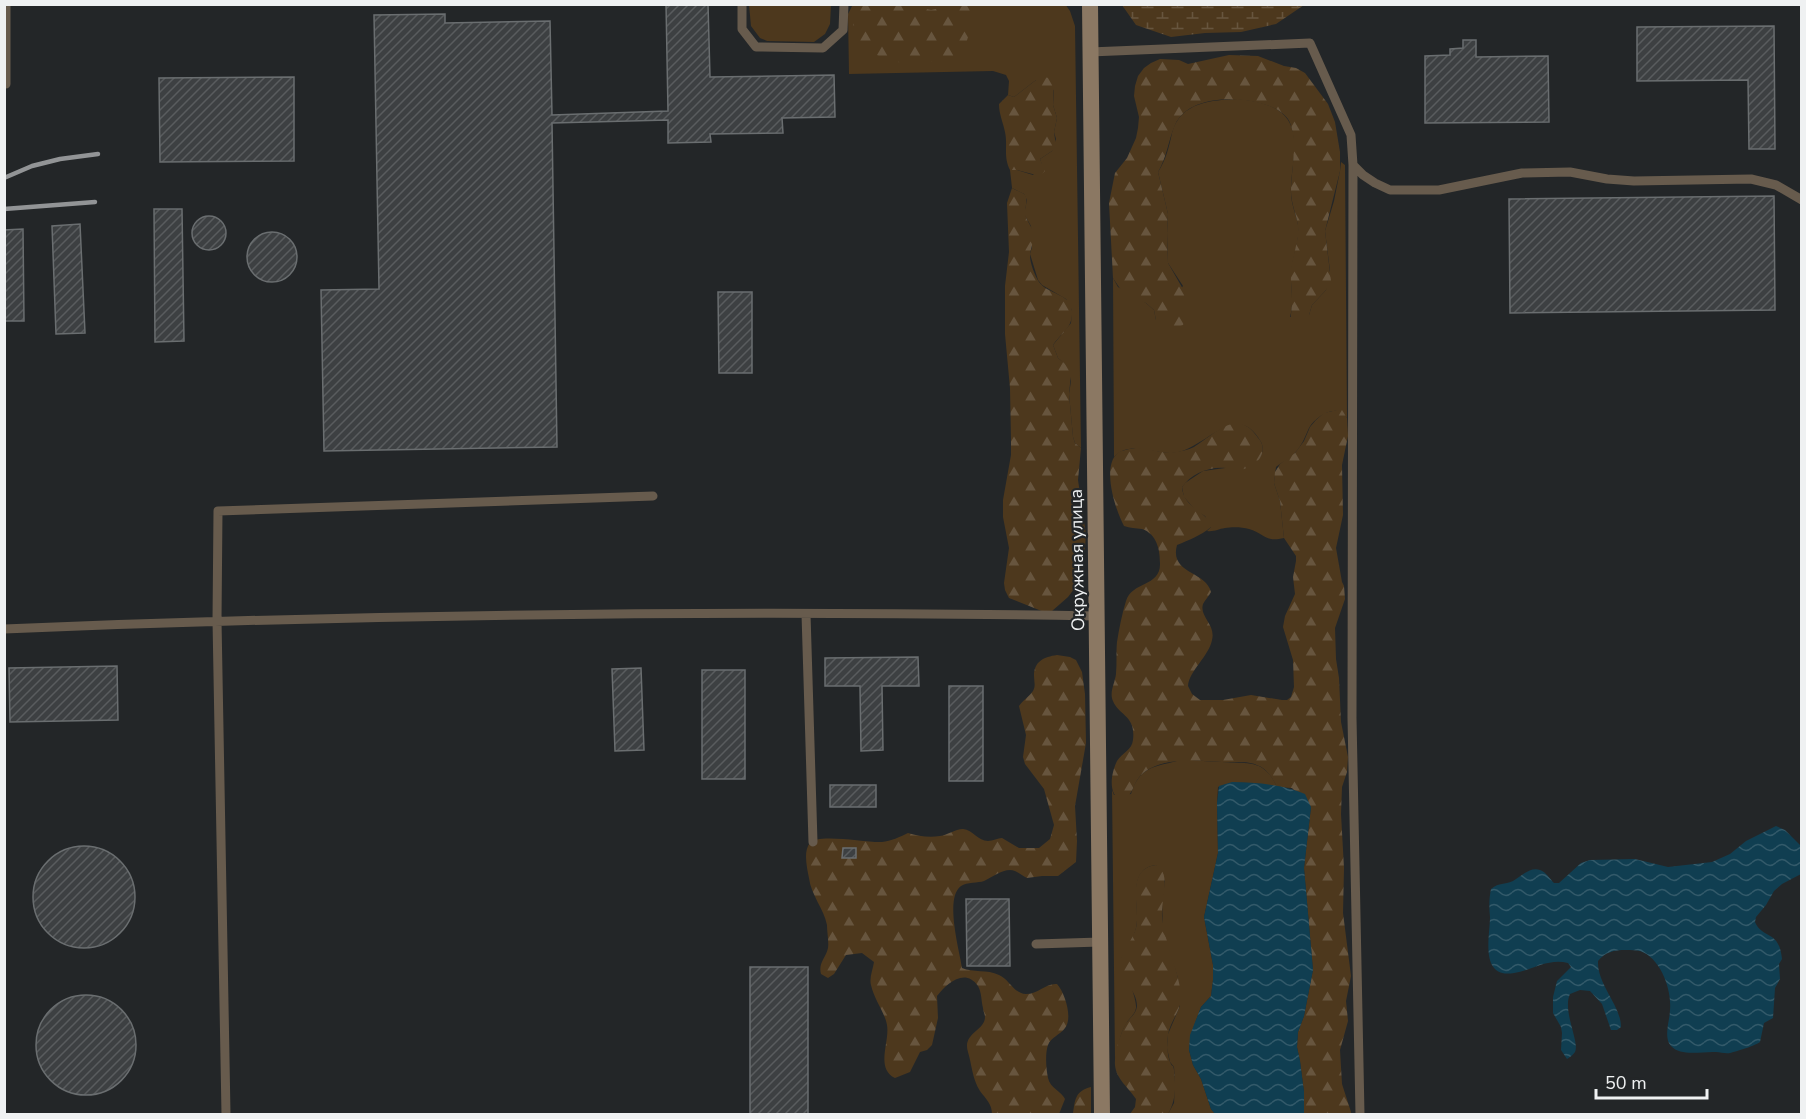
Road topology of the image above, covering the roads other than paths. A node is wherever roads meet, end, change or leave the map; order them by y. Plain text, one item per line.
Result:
1 (6, 4) edge
2 (742, 4) edge
3 (844, 4) edge
4 (1090, 4) edge
5 (1090, 52) junction
6 (6, 84) edge
7 (1353, 165) junction
8 (1802, 200) edge
9 (653, 496) dead end
10 (806, 614) junction
11 (1097, 616) junction
12 (217, 620) junction
13 (4, 628) edge
14 (813, 842) dead end
15 (1100, 942) junction
16 (1036, 944) dead end
17 (226, 1114) edge
18 (1102, 1114) edge
19 (1360, 1114) edge

1 - 6 lane
2 - 3 lane
4 - 5 main road, Окружная улица
5 - 7 lane
5 - 11 main road, Окружная улица
7 - 8 lane
7 - 19 lane
9 - 12 lane
10 - 11 lane
10 - 12 lane
10 - 14 lane
11 - 15 main road, Окружная улица
12 - 13 lane
12 - 17 lane
15 - 16 lane
15 - 18 main road, Окружная улица

